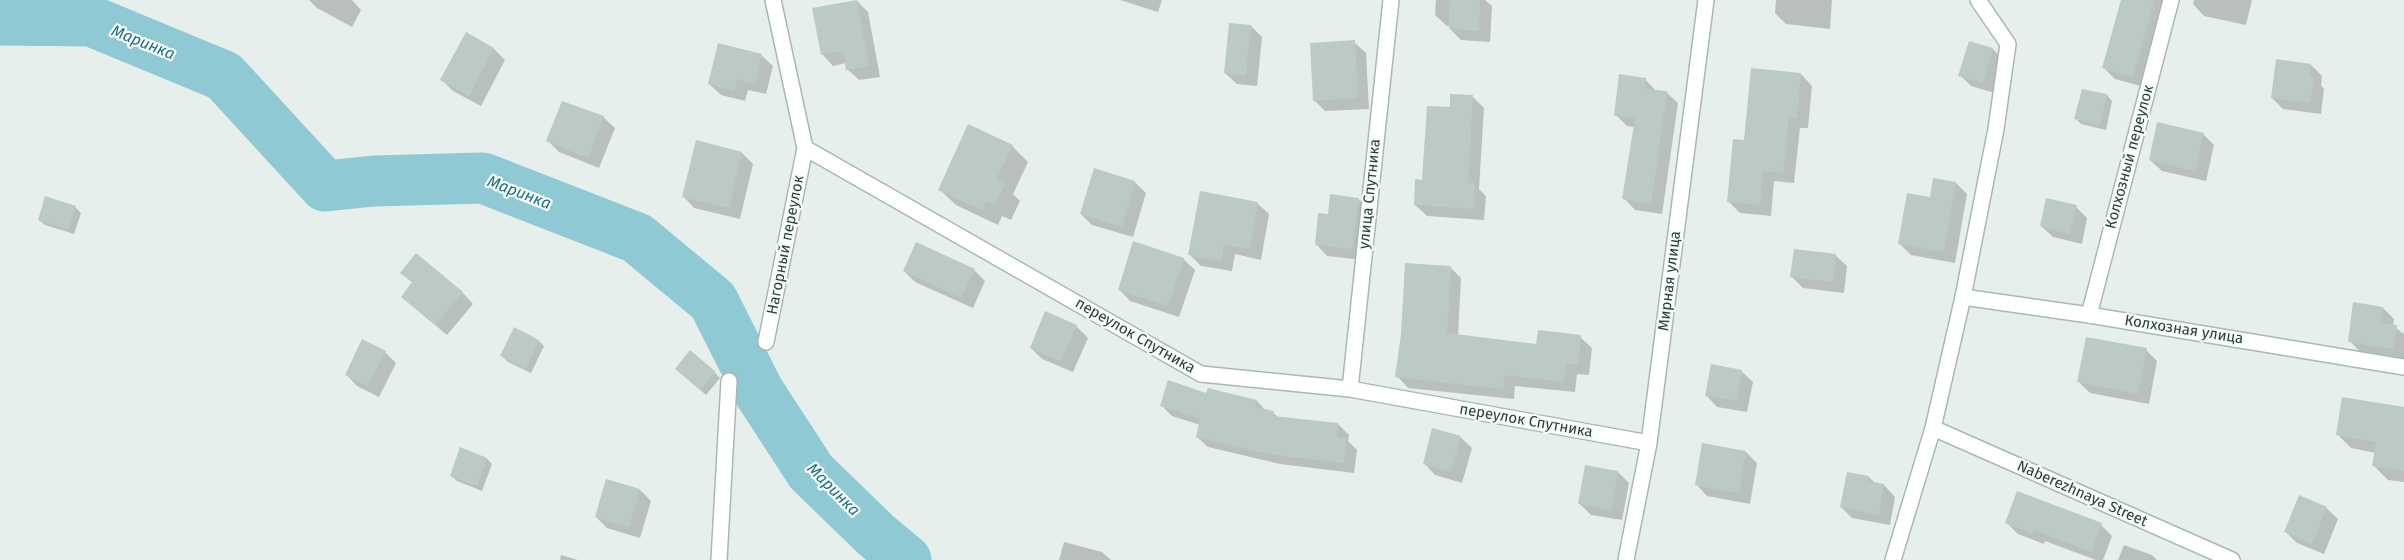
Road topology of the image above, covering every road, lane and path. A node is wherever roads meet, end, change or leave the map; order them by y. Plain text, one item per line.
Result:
1 (773, 0) edge
2 (1391, 0) edge
3 (1706, 0) edge
4 (1978, 0) edge
5 (2171, 0) edge
6 (806, 148) junction
7 (1963, 296) junction
8 (2089, 314) junction
9 (766, 342) dead end
10 (2404, 367) edge
11 (729, 382) dead end
12 (1350, 389) junction
13 (1933, 428) junction
14 (1649, 443) junction
15 (719, 560) edge
16 (1626, 560) edge
17 (1894, 560) edge
18 (2232, 560) edge

1 - 6 street
2 - 12 street, улица Спутника
3 - 14 street, Мирная улица
4 - 7 street
5 - 8 street, Колхозный переулок
6 - 9 street, Нагорный переулок
6 - 12 street, переулок Спутника
7 - 8 street, Колхозная улица
7 - 13 street
8 - 10 street, Колхозная улица
11 - 15 street
12 - 14 street, переулок Спутника
13 - 17 street
13 - 18 street, Naberezhnaya Street
14 - 16 street, Мирная улица

